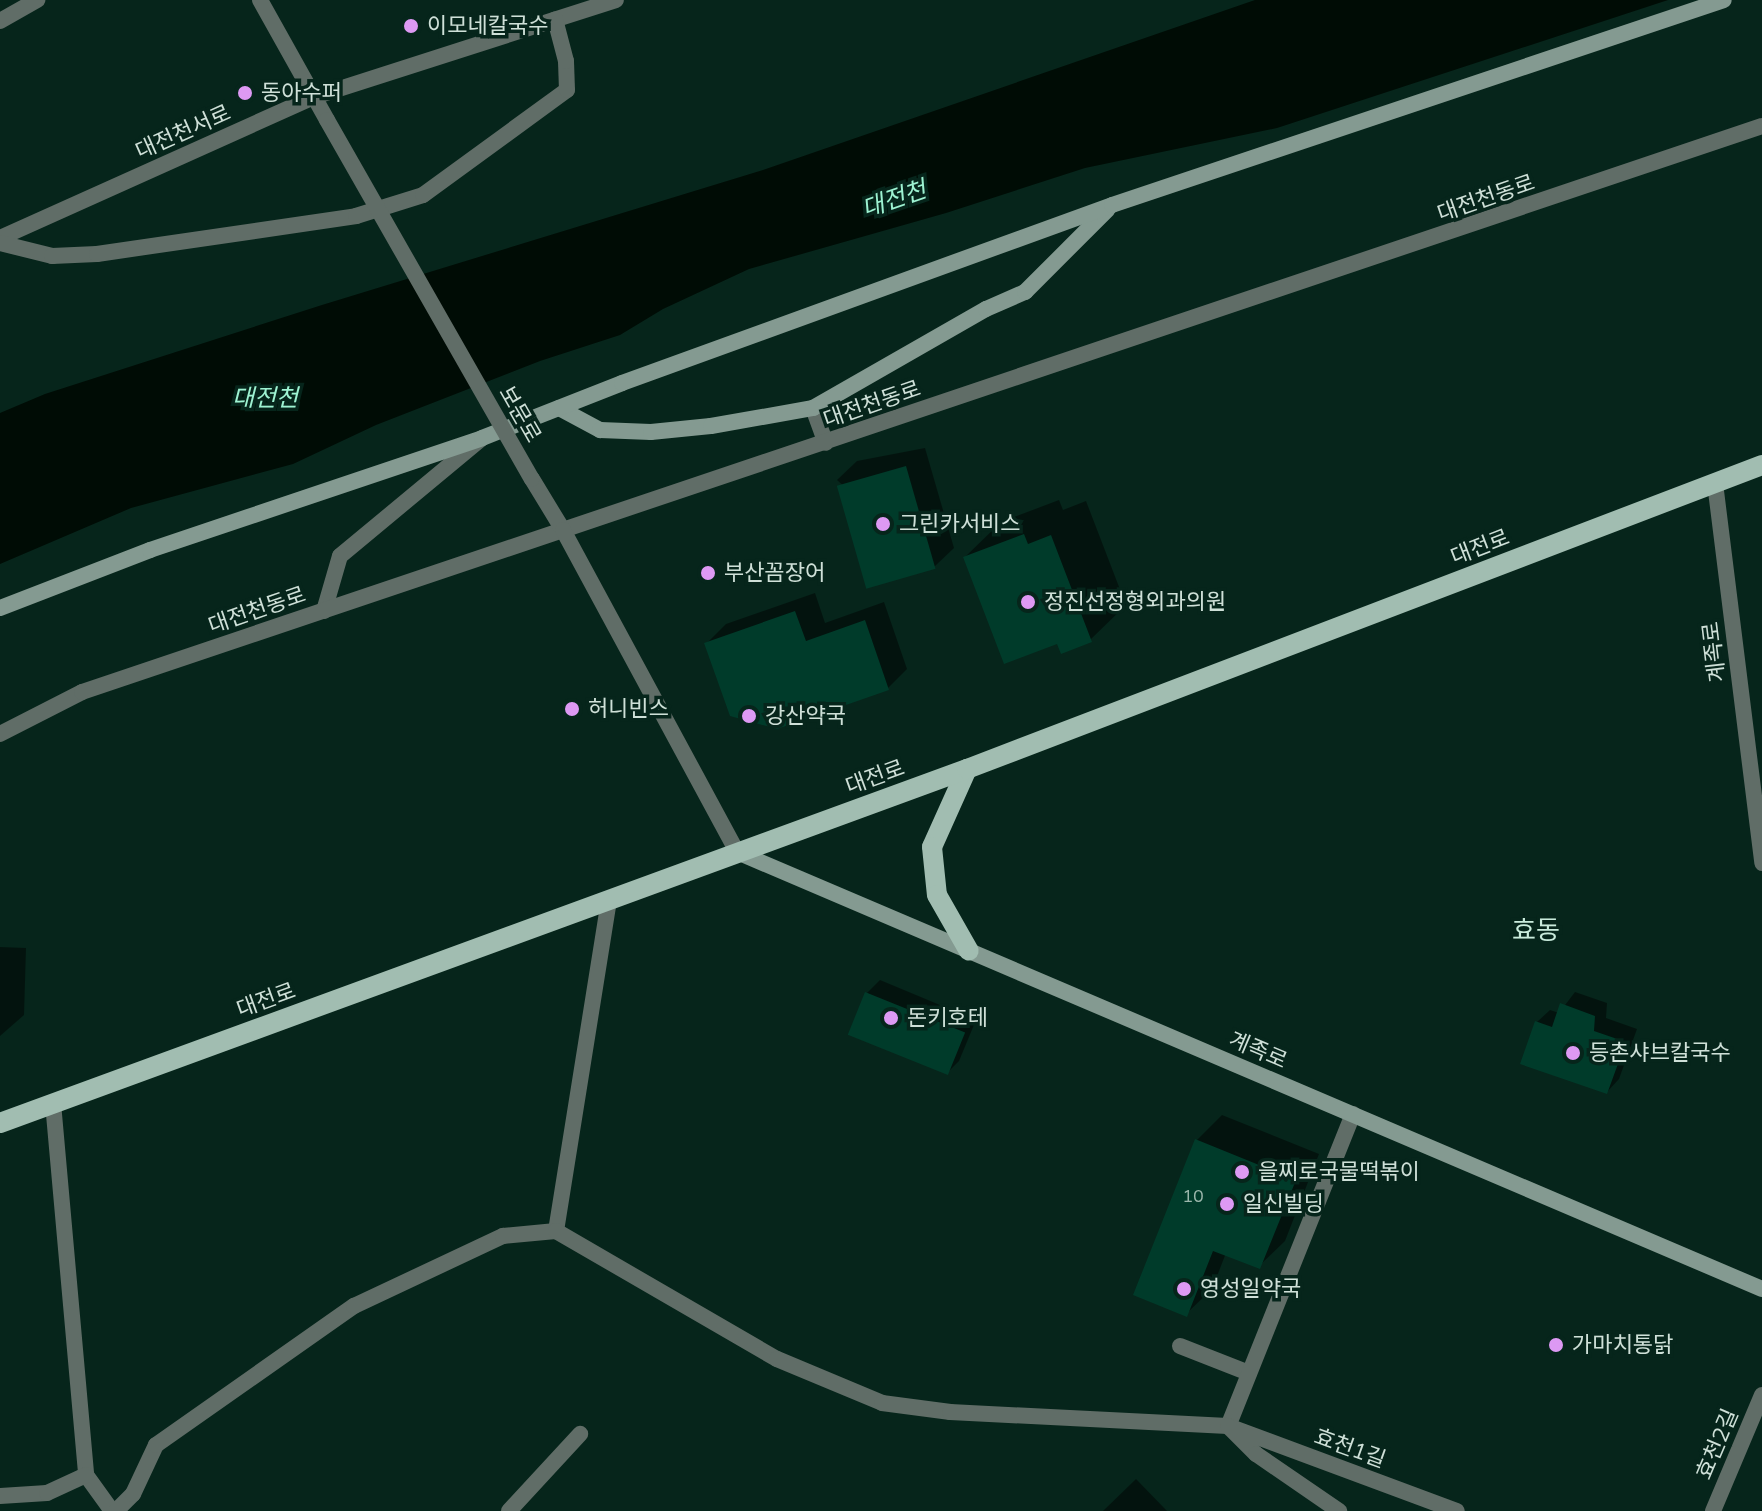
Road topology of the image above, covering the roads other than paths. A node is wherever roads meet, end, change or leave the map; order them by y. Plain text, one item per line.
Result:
1 (37, 0) edge
2 (260, 0) edge
3 (616, 0) edge
4 (1724, 0) edge
5 (555, 19) junction
6 (0, 21) edge
7 (314, 97) junction
8 (1762, 126) edge
9 (1112, 205) junction
10 (1, 237) edge
11 (559, 408) junction
12 (813, 408) junction
13 (482, 438) junction
14 (826, 443) junction
15 (1762, 465) edge
16 (1715, 483) junction
17 (563, 530) junction
18 (0, 608) edge
19 (324, 611) junction
20 (0, 734) edge
21 (967, 769) junction
22 (737, 852) junction
23 (1762, 863) edge
24 (609, 899) junction
25 (969, 951) junction
26 (53, 1103) junction
27 (1353, 1114) junction
28 (0, 1123) edge
29 (556, 1231) junction
30 (1762, 1289) edge
31 (1180, 1346) dead end
32 (1249, 1373) junction
33 (1762, 1395) edge
34 (1228, 1426) junction
35 (580, 1434) dead end
36 (86, 1475) junction
37 (0, 1496) edge
38 (114, 1511) edge
39 (509, 1511) edge
40 (1339, 1511) edge
41 (1457, 1511) edge
42 (1713, 1511) edge

1 - 6 street
2 - 7 street, 보문로
3 - 5 street, 대전천서로
4 - 9 main road
5 - 7 street, 대전천서로
5 - 10 street
7 - 10 street, 대전천서로
7 - 17 street, 보문로, bridge
8 - 14 street, 대전천동로
9 - 11 main road
9 - 12 main road
11 - 12 main road
11 - 13 main road
12 - 14 street
13 - 18 main road
13 - 19 street
14 - 17 street, 대전천동로
15 - 16 main road, 대전로
16 - 21 main road, 대전로
16 - 23 street, 계족로
17 - 19 street, 대전천동로
17 - 22 street, 보문로
19 - 20 street, 대전천동로
21 - 22 main road, 대전로
21 - 25 main road
22 - 24 main road, 대전로
22 - 25 main road, 계족로
24 - 26 main road, 대전로
24 - 29 street
25 - 27 main road, 계족로
26 - 28 main road, 대전로
26 - 36 street
27 - 30 main road, 계족로
27 - 32 street
29 - 34 street, 효천1길
29 - 38 street
31 - 32 street
32 - 34 street
33 - 42 street, 효천2길
34 - 40 street
34 - 41 street, 효천1길
35 - 39 street
36 - 37 street
36 - 38 street

